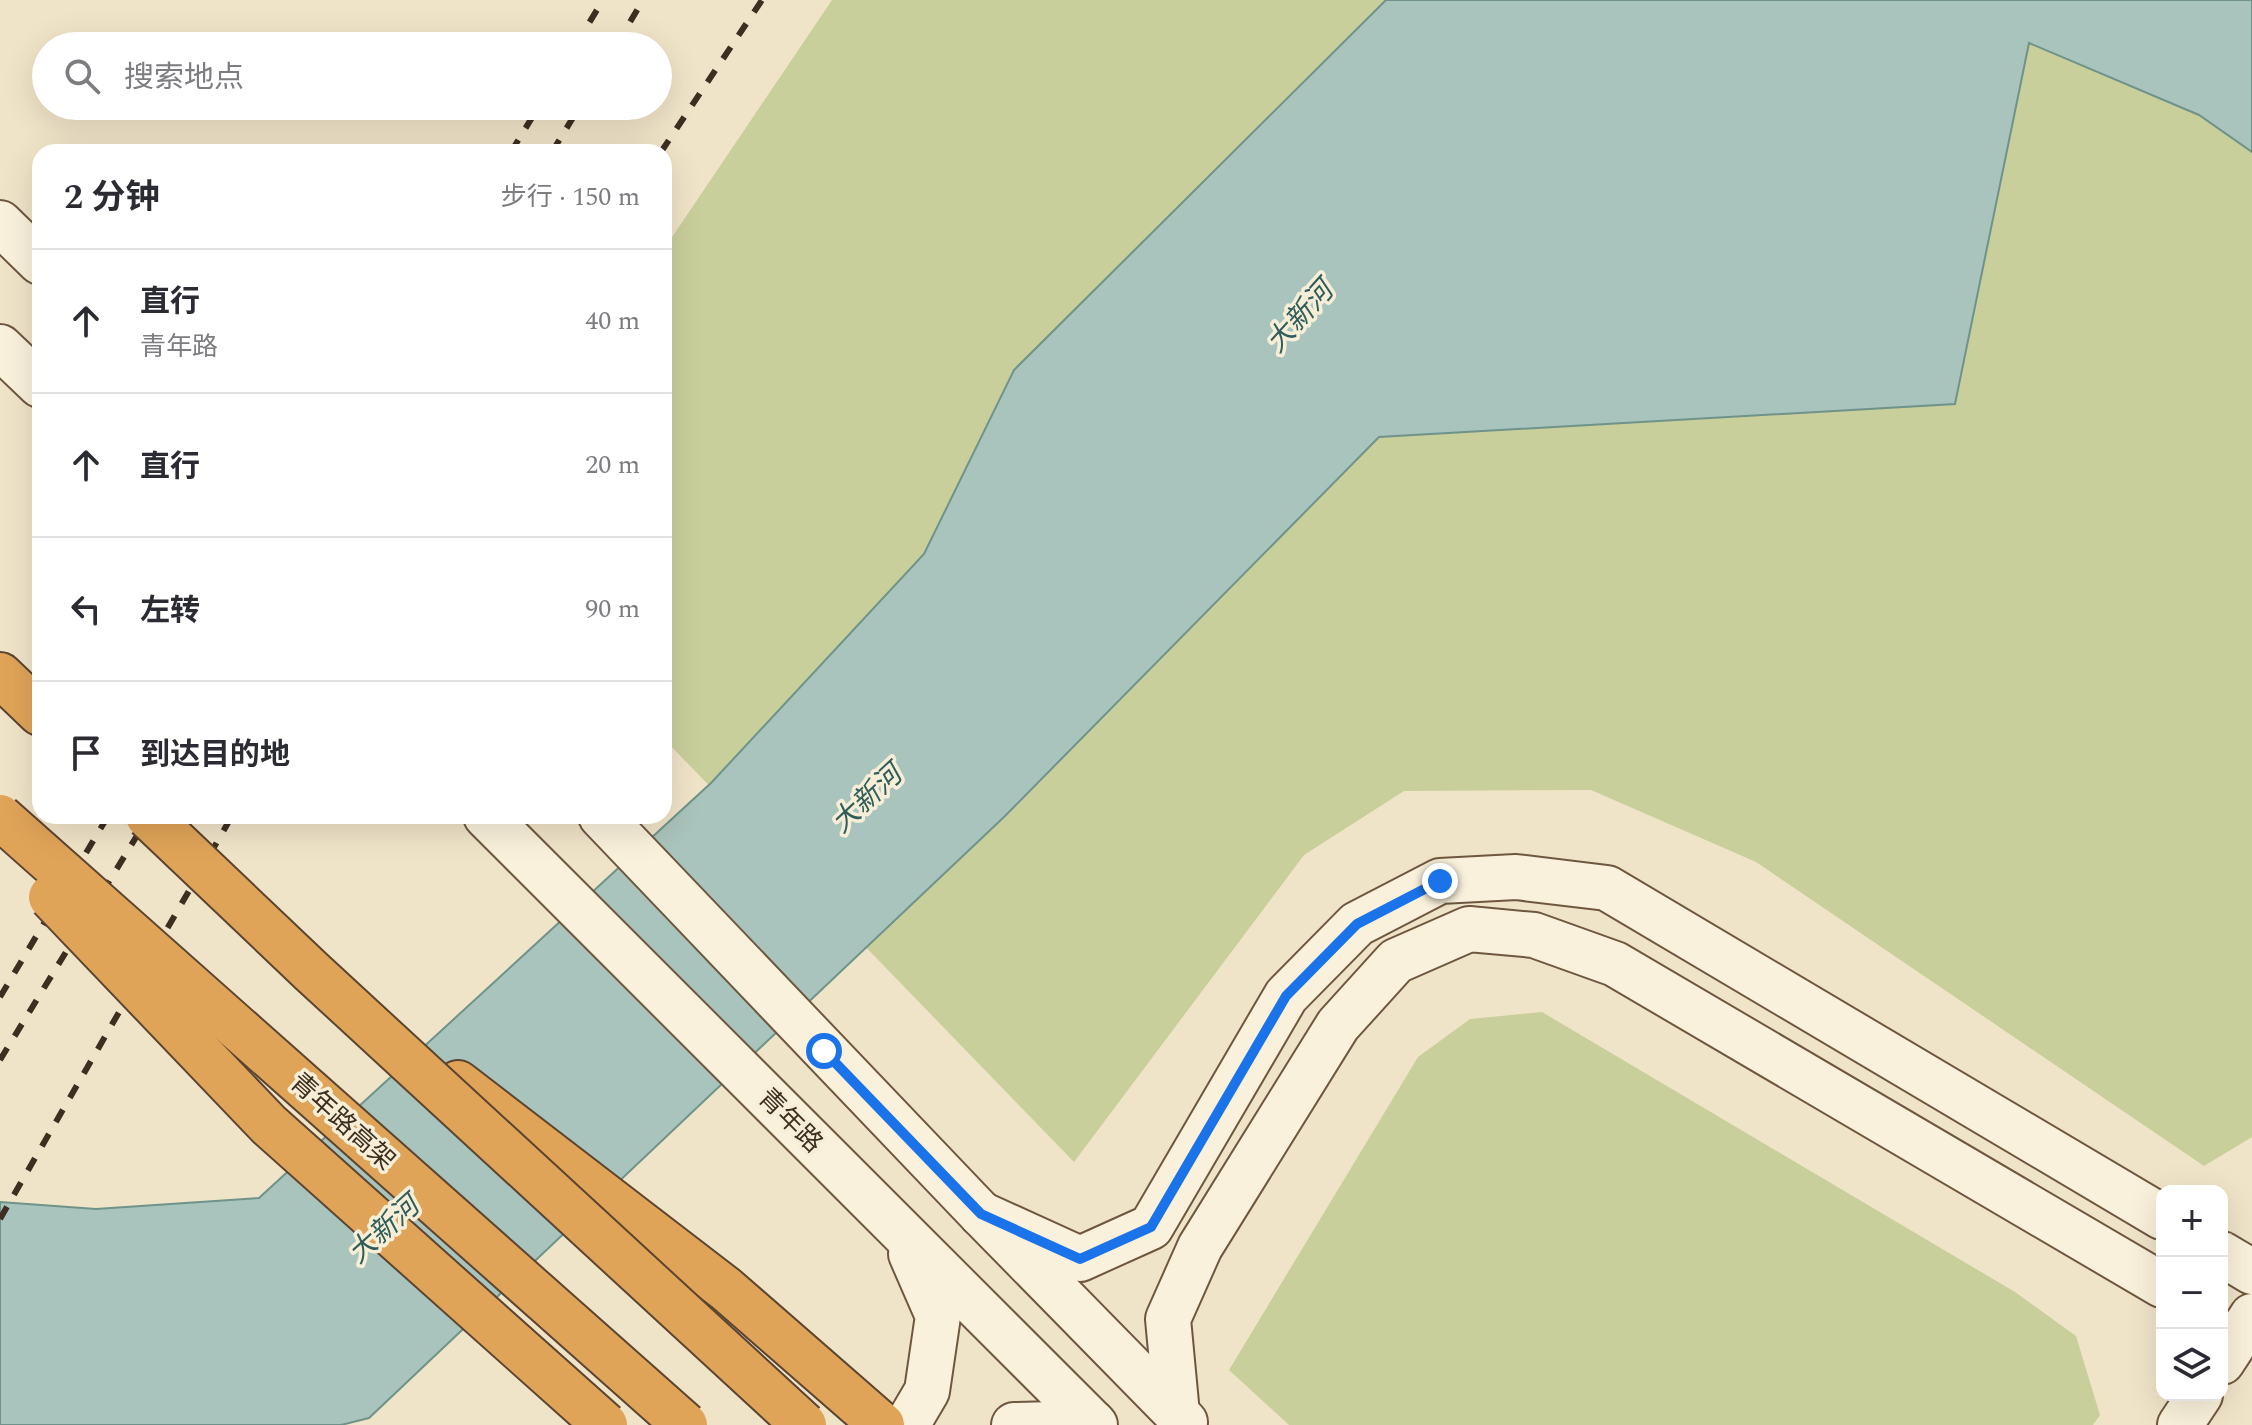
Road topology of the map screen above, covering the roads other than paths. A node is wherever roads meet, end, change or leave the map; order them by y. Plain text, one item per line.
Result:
1 (0, 223) edge
2 (32, 254) edge
3 (0, 347) edge
4 (32, 377) edge
5 (0, 675) edge
6 (32, 705) edge
7 (0, 817) edge
8 (156, 824) edge
9 (494, 824) edge
10 (609, 824) edge
11 (0, 843) edge
12 (312, 972) junction
13 (2156, 1213) edge
14 (981, 1214) junction
15 (901, 1230) junction
16 (2227, 1257) edge
17 (2252, 1272) edge
18 (2156, 1281) edge
19 (2196, 1401) edge
20 (1182, 1420) edge
21 (1094, 1424) edge
22 (605, 1425) edge
23 (685, 1425) edge
24 (804, 1425) edge
25 (882, 1425) edge
26 (907, 1425) edge
27 (1014, 1425) edge
28 (2180, 1425) edge

1 - 2 main road
3 - 4 main road
5 - 6 highway
7 - 23 highway, 青年路高架, bridge
8 - 12 highway, bridge
9 - 15 main road, 青年路
10 - 14 main road
11 - 22 highway, bridge
12 - 24 highway, bridge
12 - 25 highway, bridge
13 - 14 main road
14 - 20 main road
15 - 21 main road, 青年路
15 - 26 main road
16 - 17 main road
18 - 20 main road
19 - 28 main road
21 - 27 main road

